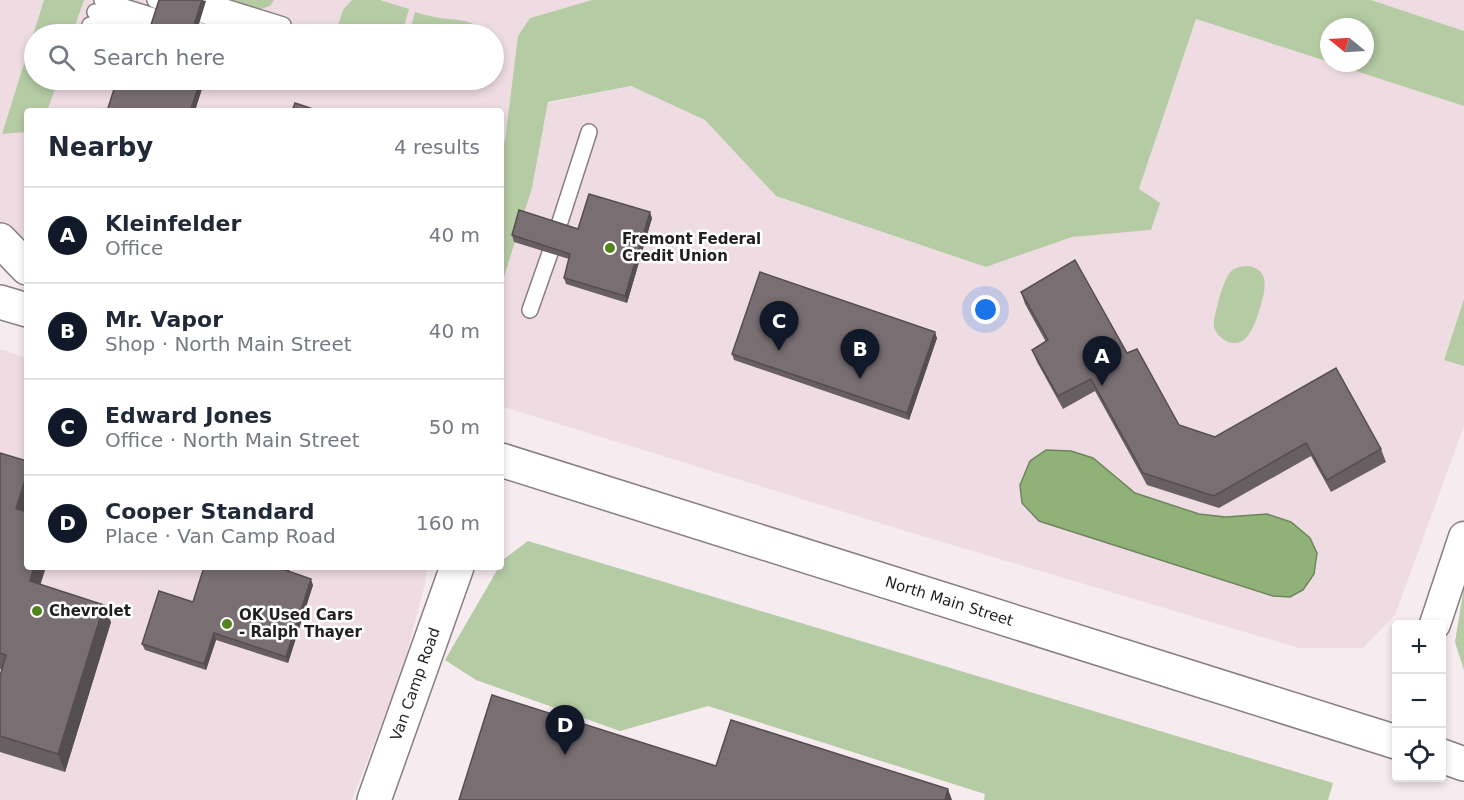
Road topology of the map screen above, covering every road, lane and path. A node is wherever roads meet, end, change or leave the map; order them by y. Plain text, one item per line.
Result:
1 (155, 0) edge
2 (204, 0) edge
3 (95, 12) edge
4 (109, 24) edge
5 (133, 24) edge
6 (158, 24) edge
7 (231, 24) edge
8 (277, 24) edge
9 (589, 132) dead end
10 (558, 228) edge
11 (0, 240) edge
12 (549, 253) edge
13 (24, 265) edge
14 (0, 302) edge
15 (24, 309) edge
16 (531, 310) dead end
17 (504, 461) edge
18 (1464, 537) edge
19 (456, 570) edge
20 (1436, 620) edge
21 (1392, 740) edge
22 (1446, 757) edge
23 (1464, 764) edge
24 (374, 800) edge

1 - 7 lane
2 - 8 lane
3 - 4 lane
3 - 5 lane
3 - 6 lane
9 - 10 lane
11 - 13 main road
12 - 16 lane
14 - 15 main road
17 - 21 main road, North Main Street
18 - 20 street
19 - 24 main road, Van Camp Road
22 - 23 main road

